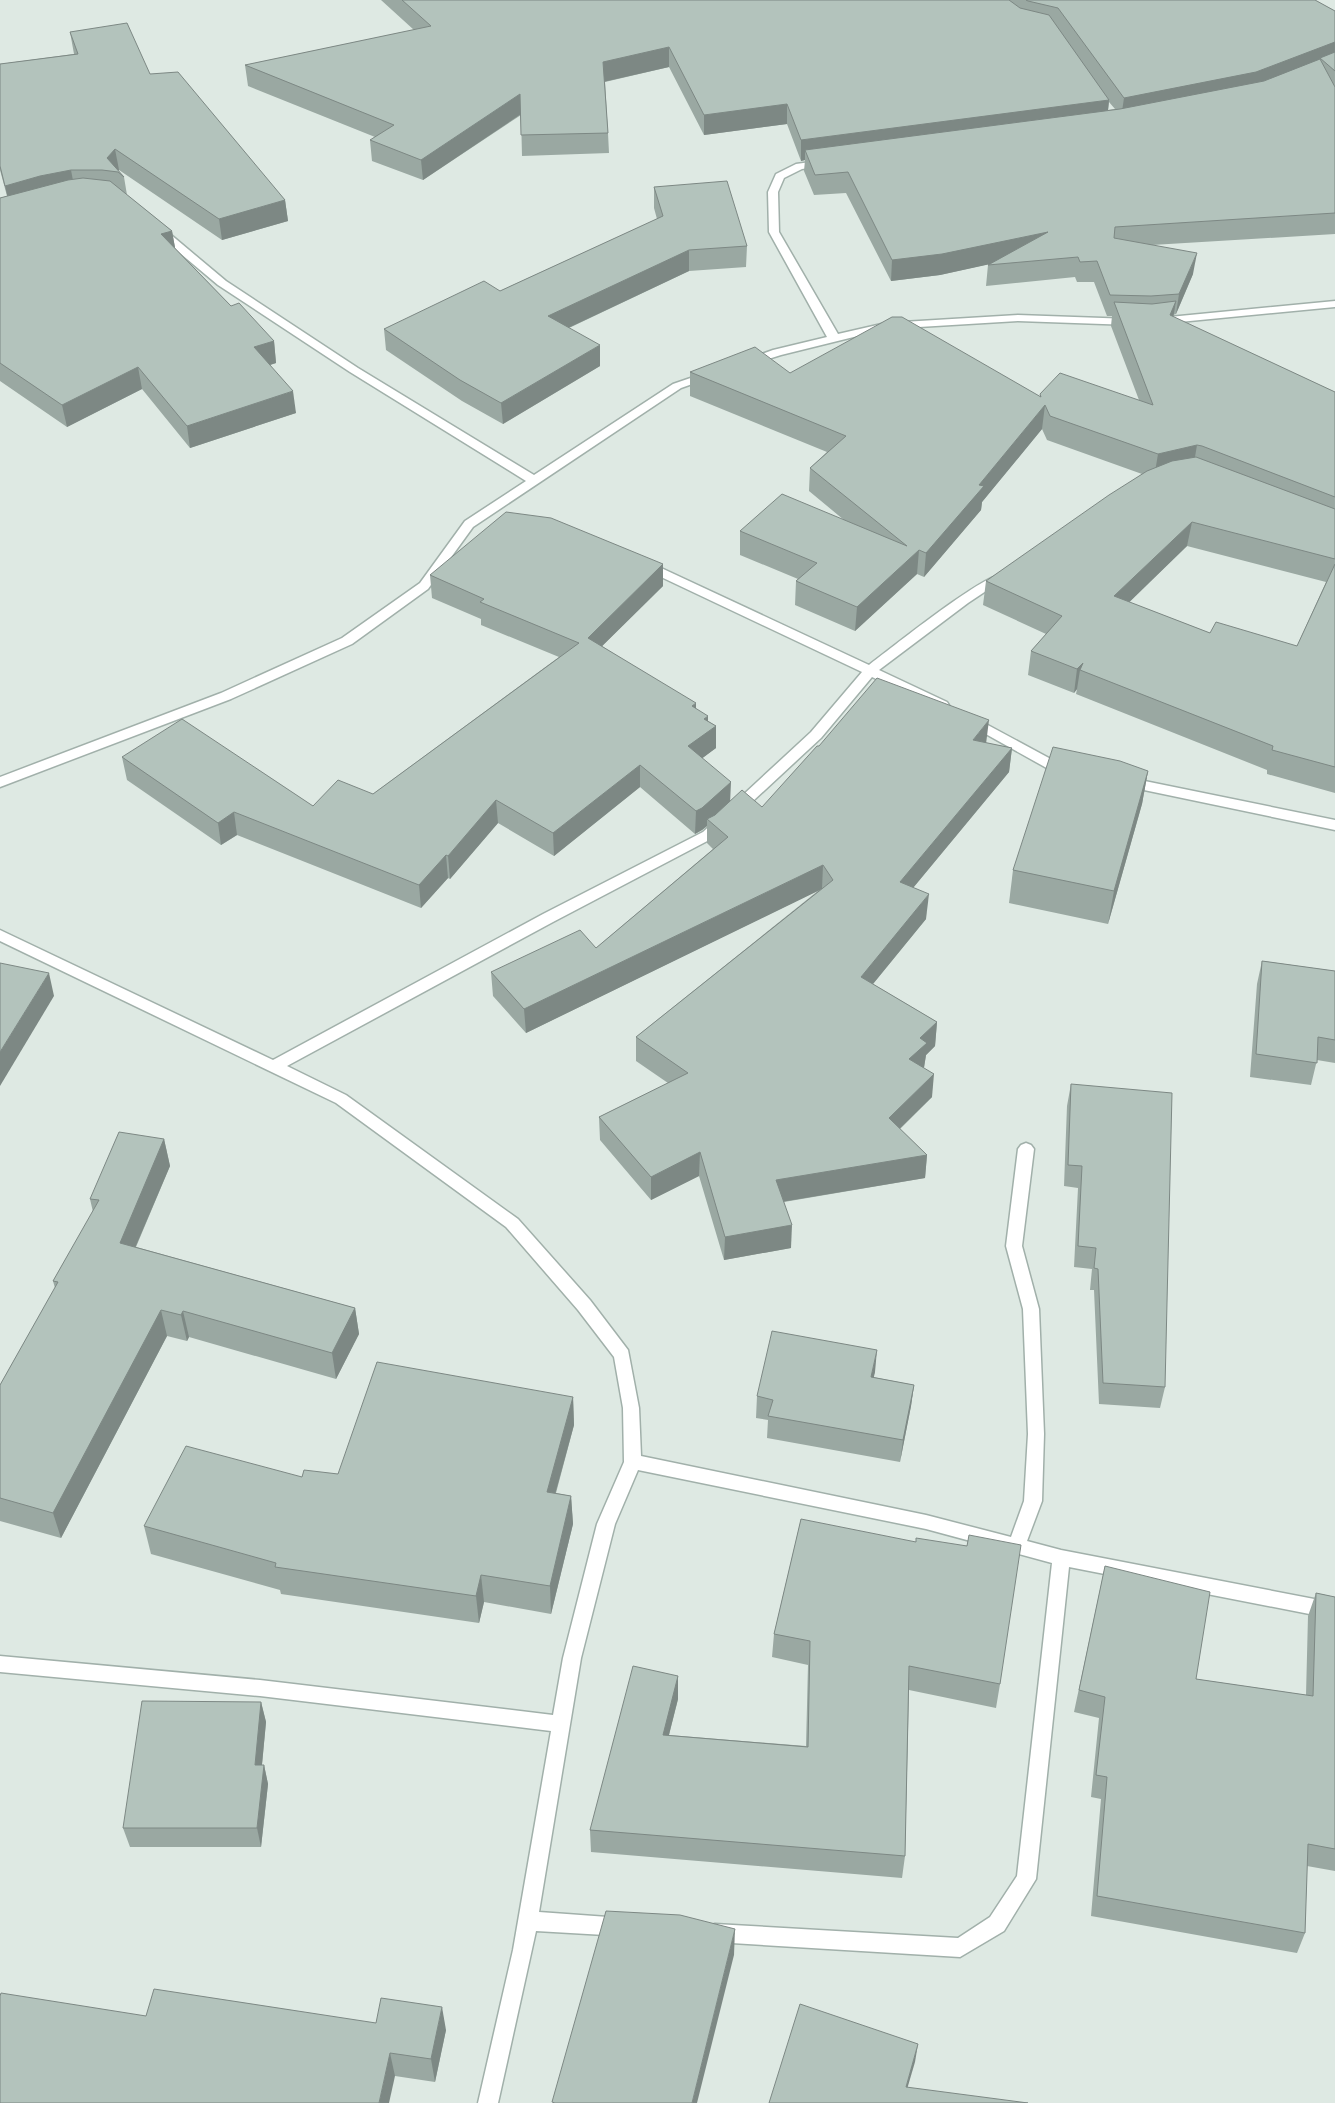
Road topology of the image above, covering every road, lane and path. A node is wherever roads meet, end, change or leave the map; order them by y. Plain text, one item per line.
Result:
1 (837, 161) edge
2 (147, 221) edge
3 (1335, 304) edge
4 (834, 338) junction
5 (741, 364) edge
6 (723, 371) edge
7 (534, 481) junction
8 (469, 524) junction
9 (488, 527) edge
10 (628, 557) edge
11 (1014, 569) edge
12 (871, 670) junction
13 (1076, 772) edge
14 (1115, 780) edge
15 (0, 782) edge
16 (1335, 825) edge
17 (0, 935) edge
18 (275, 1066) junction
19 (1026, 1149) dead end
20 (633, 1462) junction
21 (1016, 1546) junction
22 (1061, 1558) junction
23 (1335, 1611) edge
24 (0, 1664) edge
25 (561, 1724) junction
26 (528, 1921) junction
27 (636, 1928) edge
28 (695, 1932) edge
29 (488, 2103) edge

1 - 4 street
2 - 7 street
3 - 4 street
4 - 5 street
6 - 7 street
7 - 8 street
8 - 9 street
8 - 15 street
10 - 12 street
11 - 12 street
12 - 13 street
12 - 18 street
14 - 16 street
17 - 18 street
18 - 20 street
19 - 21 street
20 - 21 street
20 - 25 street
21 - 22 street
22 - 23 street
22 - 28 street
24 - 25 street
25 - 26 street
26 - 27 street
26 - 29 street

